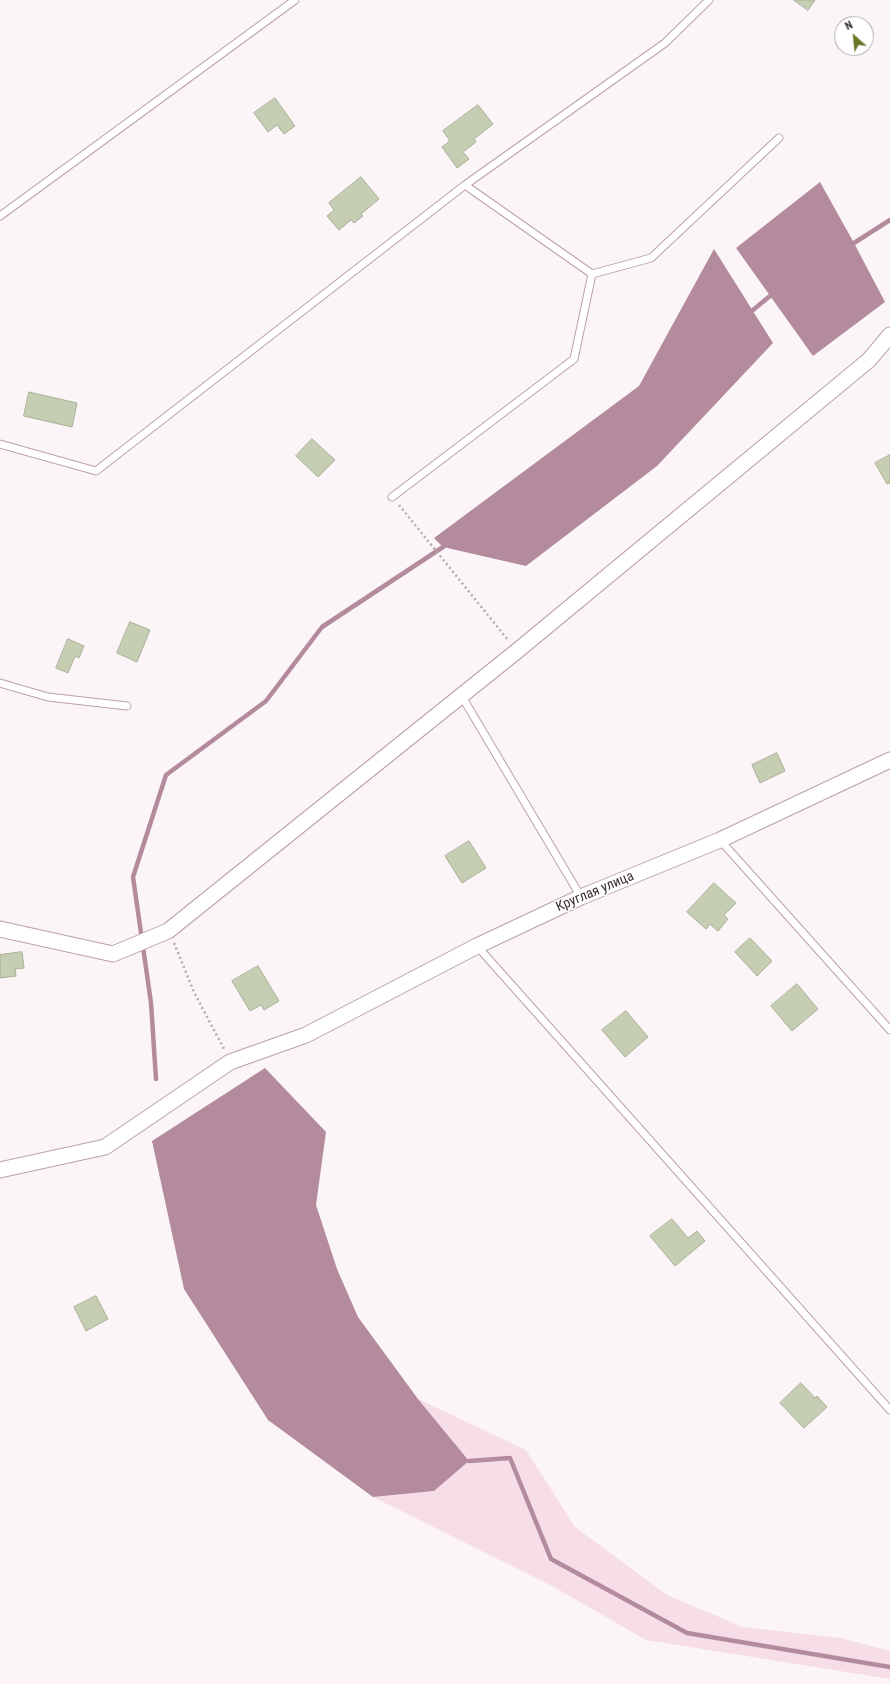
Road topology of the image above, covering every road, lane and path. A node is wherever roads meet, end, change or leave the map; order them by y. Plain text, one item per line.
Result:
1 (295, 0) edge
2 (709, 0) edge
3 (779, 138) dead end
4 (465, 185) junction
5 (0, 216) edge
6 (592, 274) junction
7 (890, 335) edge
8 (0, 444) edge
9 (392, 497) joint
10 (517, 651) junction
11 (0, 683) edge
12 (461, 695) junction
13 (127, 706) dead end
14 (890, 760) edge
15 (720, 840) junction
16 (581, 897) junction
17 (0, 929) edge
18 (168, 931) junction
19 (477, 946) junction
20 (890, 1030) edge
21 (230, 1062) junction
22 (0, 1170) edge
23 (890, 1410) edge

1 - 5 lane
2 - 4 lane
3 - 6 lane
4 - 6 lane
4 - 8 lane
6 - 9 lane
7 - 10 street
9 - 10 path
10 - 12 street
11 - 13 lane
12 - 16 lane
12 - 18 street
14 - 15 street, Круглая улица
15 - 16 street, Круглая улица
15 - 20 lane
16 - 19 street, Круглая улица
17 - 18 street
18 - 21 path
19 - 21 street, Круглая улица
19 - 23 lane
21 - 22 street, Круглая улица

